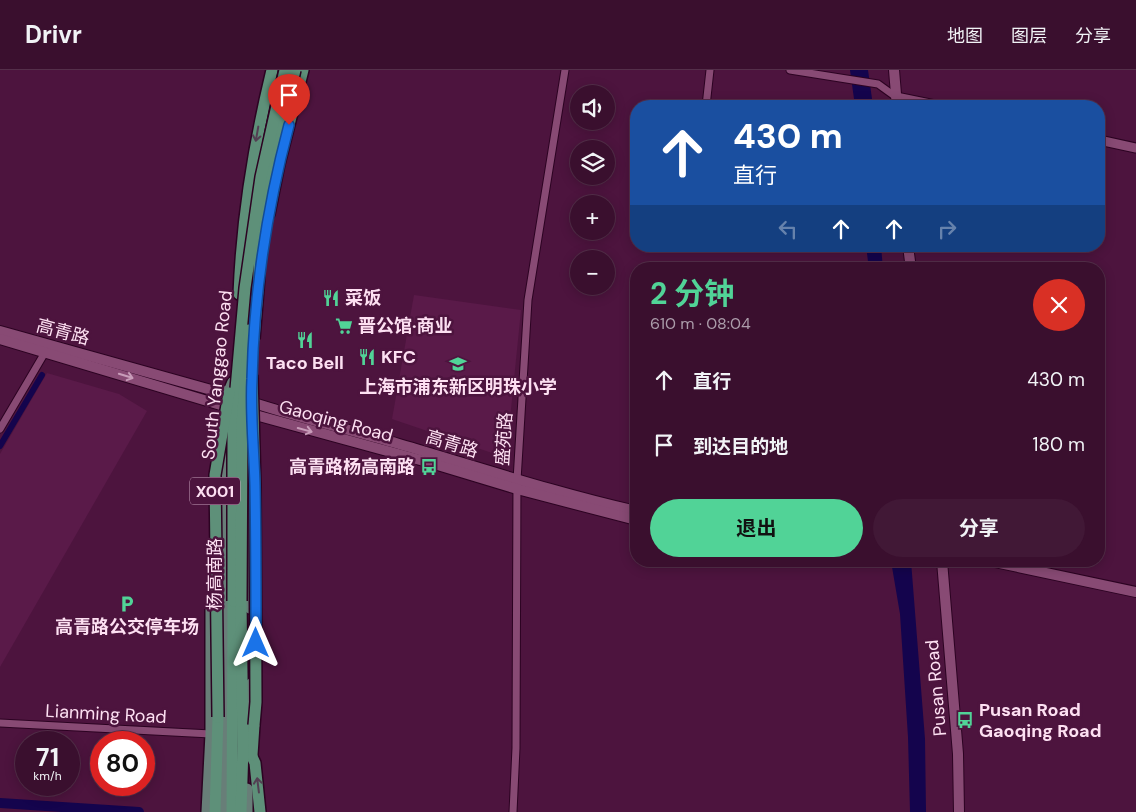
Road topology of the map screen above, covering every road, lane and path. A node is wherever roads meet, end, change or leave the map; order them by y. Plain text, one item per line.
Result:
1 (272, 70) edge
2 (284, 70) edge
3 (296, 70) edge
4 (303, 70) edge
5 (565, 70) edge
6 (710, 70) edge
7 (790, 70) edge
8 (894, 70) edge
9 (707, 100) edge
10 (894, 100) edge
11 (896, 100) edge
12 (1105, 141) edge
13 (1136, 148) edge
14 (259, 245) junction
15 (248, 269) junction
16 (259, 277) junction
17 (239, 294) junction
18 (238, 329) junction
19 (0, 331) edge
20 (0, 339) edge
21 (47, 348) junction
22 (234, 381) junction
23 (230, 398) junction
24 (253, 415) junction
25 (0, 429) edge
26 (517, 485) junction
27 (630, 511) edge
28 (630, 518) edge
29 (942, 567) edge
30 (1018, 567) edge
31 (1136, 592) edge
32 (237, 601) junction
33 (250, 701) junction
34 (243, 720) junction
35 (0, 723) edge
36 (211, 734) junction
37 (224, 756) junction
38 (252, 756) junction
39 (208, 783) junction
40 (230, 807) edge
41 (261, 810) edge
42 (207, 812) edge
43 (513, 812) edge
44 (959, 812) edge

1 -> 17 highway
2 - 15 highway, 杨高南路 / X001, bridge
2 - 18 main road, South Yanggao Road / X001
3 - 14 highway, 杨高南路 / X001, bridge
3 - 23 main road, South Yanggao Road / X001
4 - 16 highway, bridge
5 - 26 street, 盛苑路
6 - 9 street
7 - 10 street
8 - 11 main road
12 - 13 street
14 - 16 highway, 杨高南路 / X001, bridge
14 - 32 highway, 杨高南路 / X001, bridge
15 - 17 highway, 杨高南路 / X001, bridge
15 - 32 highway, 杨高南路 / X001, bridge
16 - 38 highway, 杨高南路 / X001, bridge
17 - 37 highway, 杨高南路 / X001, bridge
18 - 22 main road, South Yanggao Road
18 - 23 main road
19 - 21 main road, 高青路
20 - 21 main road
21 -> 23 main road
21 - 23 main road, 高青路
21 - 25 street
22 - 23 main road, South Yanggao Road
22 - 23 main road
23 - 24 main road, South Yanggao Road
23 - 26 main road, 高青路
23 - 36 main road, 杨高南路 / X001
23 - 37 main road, South Yanggao Road / X001
24 -> 26 main road, Gaoqing Road
24 - 33 main road, 杨高南路 / X001
24 - 33 main road, X001
26 - 27 main road, 高青路
26 - 28 main road, Gaoqing Road
26 - 43 street, 盛苑路
29 - 44 main road, Pusan Road
30 - 31 main road
32 - 34 highway, 杨高南路 / X001
32 - 37 highway, 杨高南路 / X001
33 - 34 main road, 杨高南路 / X001
33 - 38 main road, 杨高南路 / X001
34 - 40 highway, 杨高南路 / X001
35 - 36 street, Lianming Road
36 - 39 main road, X001
37 - 39 main road, 杨高南路
37 - 40 highway, 杨高南路 / X001
37 - 40 highway, X001
38 - 40 main road, 杨高南路 / X001
41 -> 38 highway, X001
39 - 40 main road, X001
40 - 42 main road, X001

